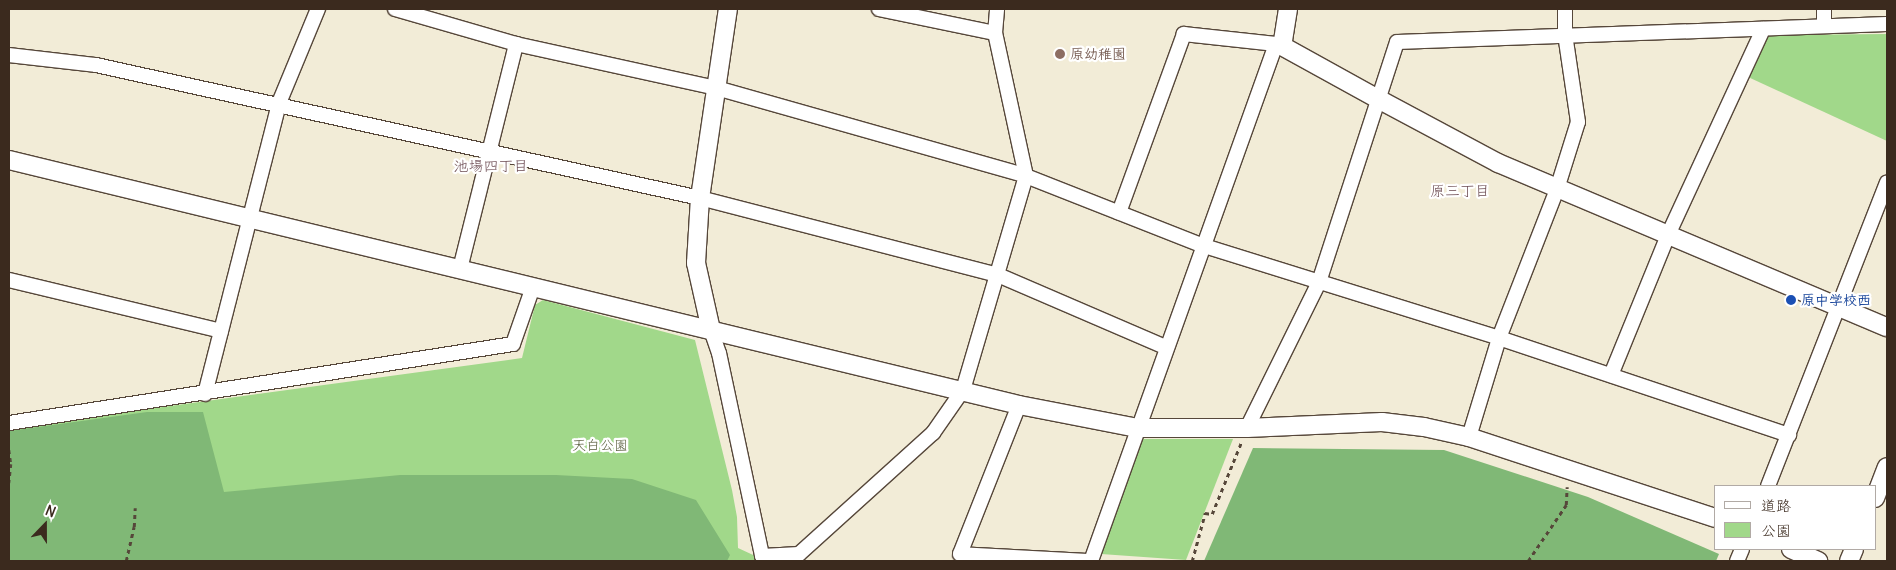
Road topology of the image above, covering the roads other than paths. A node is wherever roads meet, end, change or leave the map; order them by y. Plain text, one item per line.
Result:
1 (318, 9) edge
2 (394, 9) edge
3 (728, 9) edge
4 (879, 9) edge
5 (997, 9) edge
6 (1288, 9) edge
7 (1565, 9) edge
8 (1824, 9) edge
9 (1887, 24) edge
10 (1824, 26) junction
11 (1763, 28) junction
12 (995, 33) junction
13 (1565, 34) junction
14 (516, 44) junction
15 (1279, 45) junction
16 (9, 55) edge
17 (716, 88) junction
18 (1380, 100) junction
19 (279, 103) junction
20 (490, 152) junction
21 (9, 160) edge
22 (1026, 176) junction
23 (1887, 182) edge
24 (1557, 189) junction
25 (700, 198) junction
26 (1119, 213) junction
27 (248, 218) junction
28 (1668, 235) junction
29 (1202, 245) junction
30 (460, 269) junction
31 (998, 275) junction
32 (9, 280) edge
33 (1319, 282) junction
34 (533, 287) junction
35 (1839, 307) junction
36 (1887, 327) edge
37 (710, 330) junction
38 (221, 331) junction
39 (1499, 338) junction
40 (1165, 347) junction
41 (1611, 376) junction
42 (963, 390) junction
43 (205, 394) junction
44 (1019, 405) junction
45 (9, 423) edge
46 (1137, 428) junction
47 (1247, 428) junction
48 (1789, 435) junction
49 (1469, 437) junction
50 (1887, 467) edge
51 (1768, 485) edge
52 (1876, 495) edge
53 (1714, 518) edge
54 (1793, 550) edge
55 (1091, 561) edge
56 (1818, 561) edge

1 - 19 street
2 - 14 street
3 - 17 street
4 - 12 street
5 - 12 street
6 - 15 street
7 - 13 street
8 - 10 street
9 - 10 street
10 - 11 street
11 - 13 street
11 - 28 street
12 - 22 street
13 - 18 street
13 - 24 street
14 - 17 street
14 - 20 street
15 - 18 street
15 - 26 street
15 - 29 street
16 - 19 street
17 - 22 street
17 - 25 street
18 - 24 street
18 - 33 street
19 - 20 street
19 - 27 street
20 - 25 street
20 - 30 street
21 - 27 street
22 - 26 street
22 - 31 street
23 - 35 street
24 - 28 street
24 - 39 street
25 - 31 street
25 - 37 street
26 - 29 street
27 - 30 street
27 - 38 street
28 - 35 street
28 - 41 street
29 - 33 street
29 - 40 street
30 - 34 street
31 - 40 street
31 - 42 street
32 - 38 street
33 - 39 street
33 - 47 street
34 - 37 street
34 - 43 street
35 - 36 street
35 - 48 street
37 - 42 street
37 - 42 street
38 - 43 street
39 - 41 street
39 - 49 street
40 - 46 street
41 - 48 street
42 - 44 street
43 - 45 street
44 - 46 street
44 - 55 street
46 - 47 street
46 - 55 street
47 - 49 street
48 - 51 street
49 - 53 street
50 - 52 street
54 - 56 street

